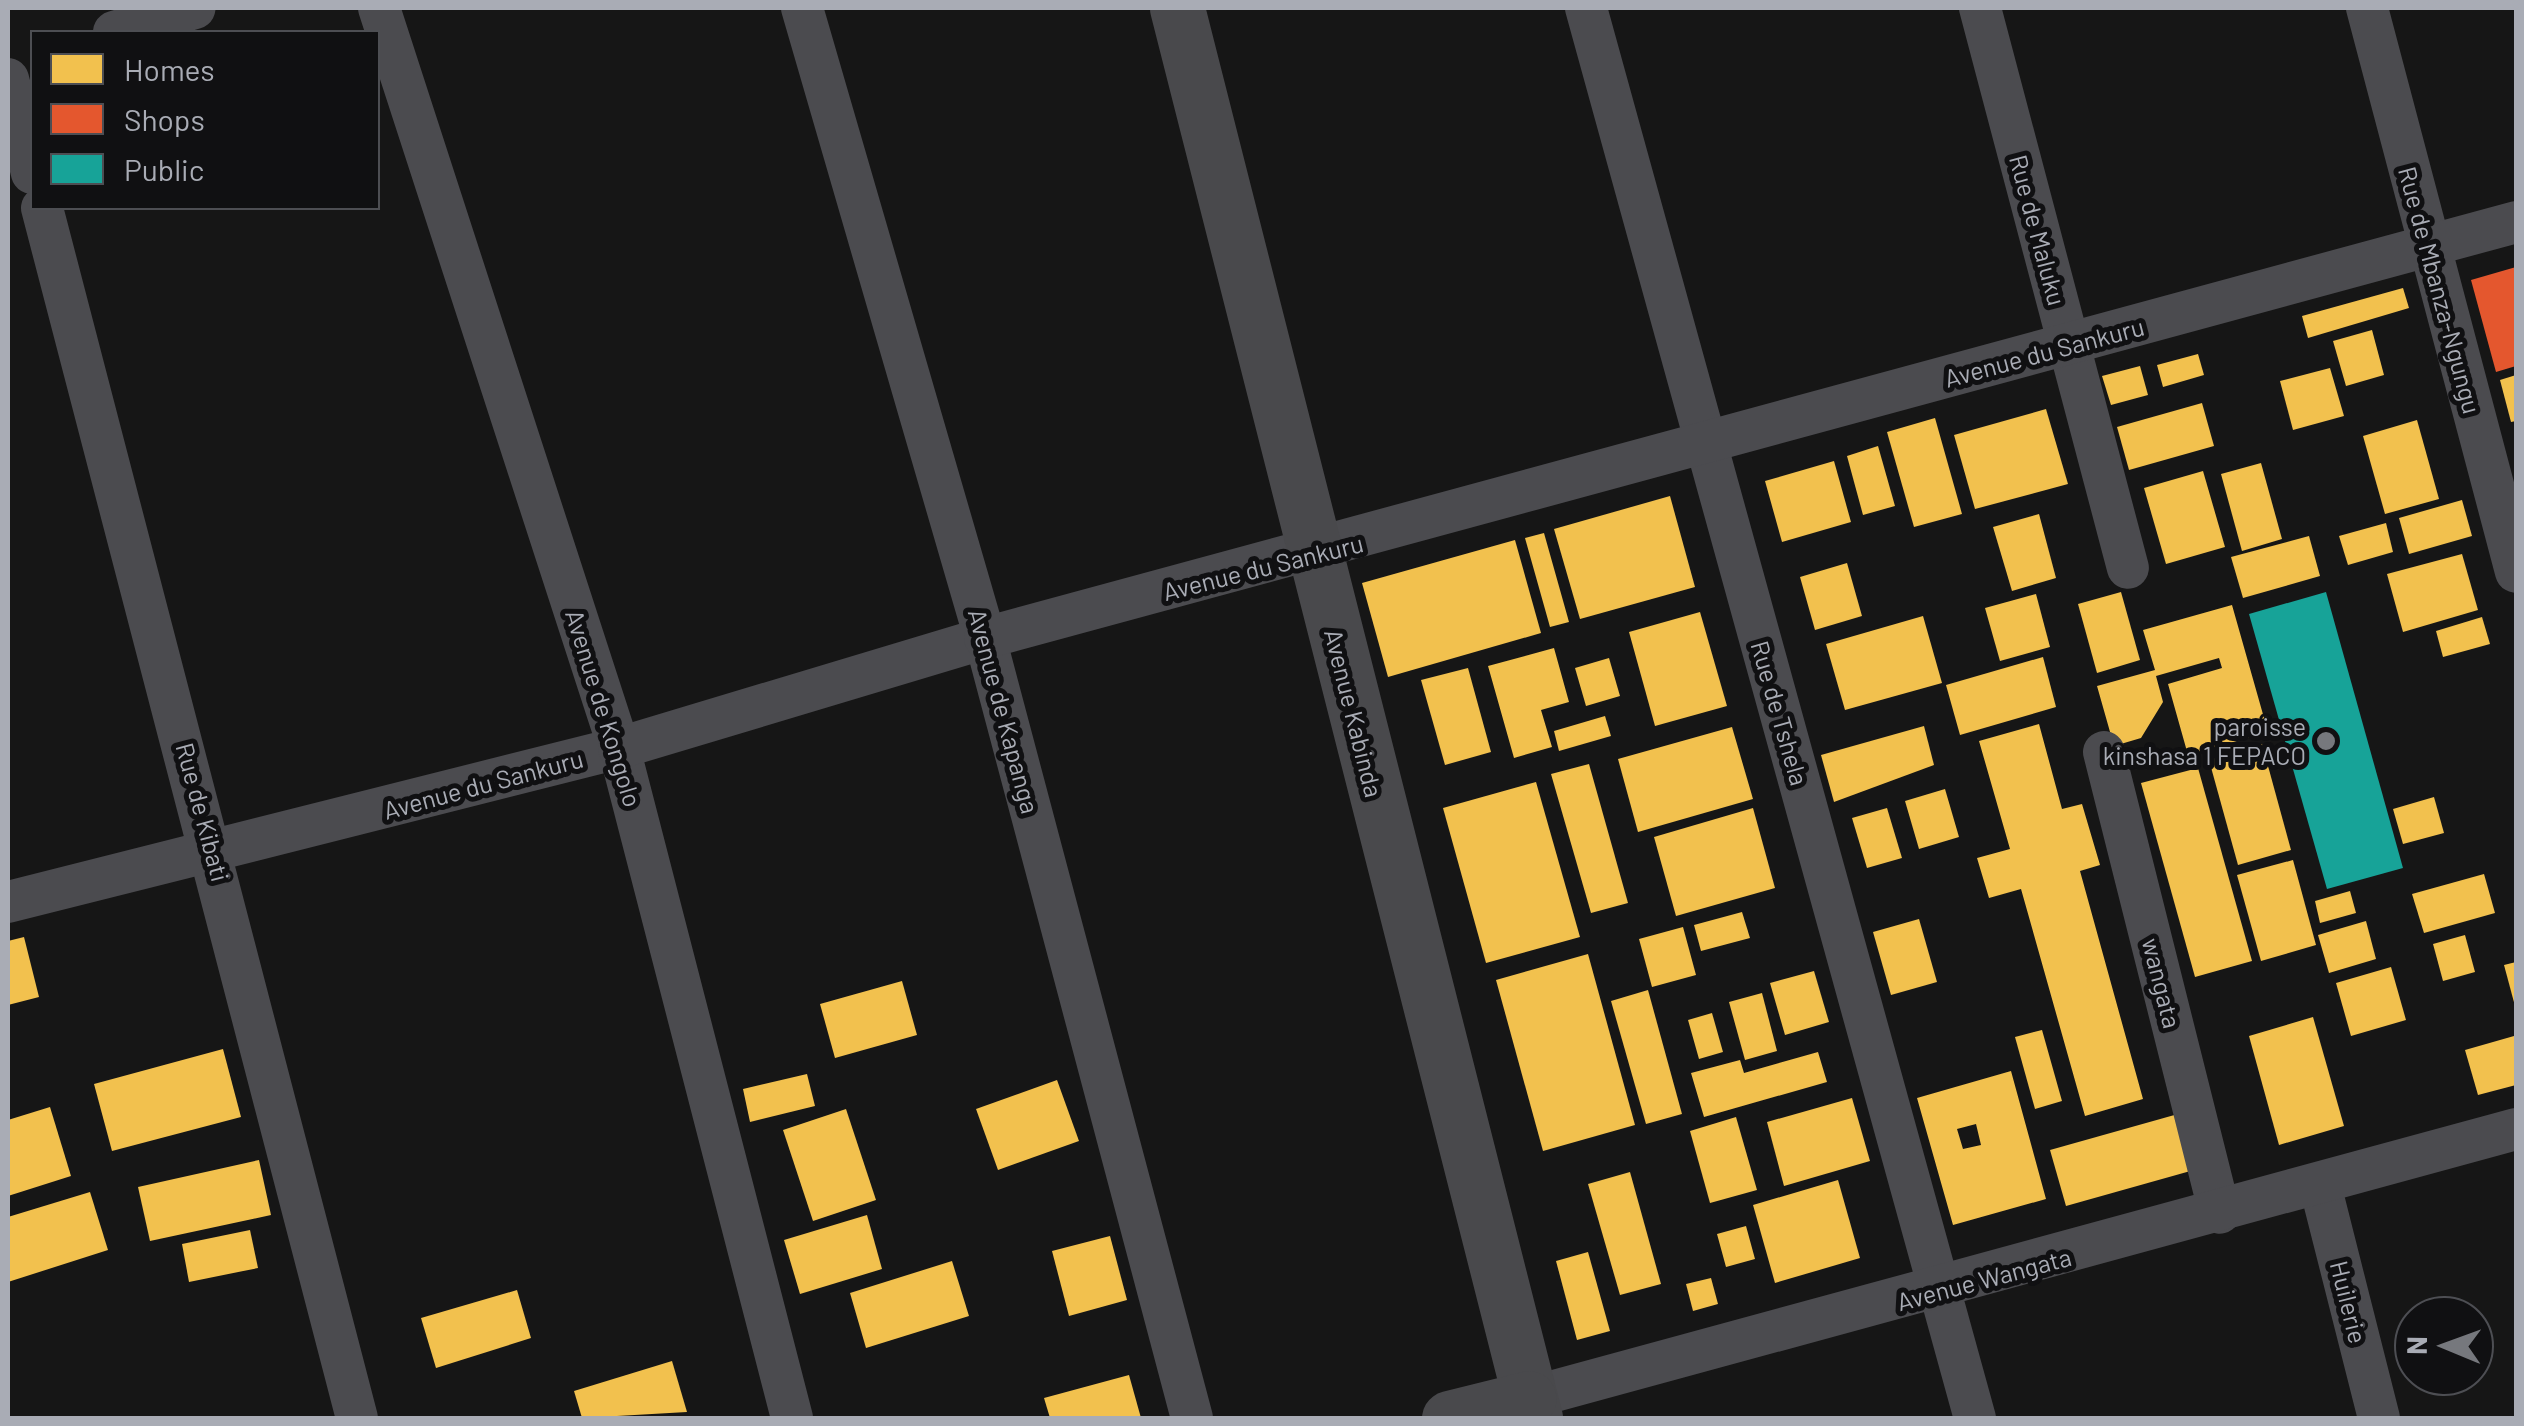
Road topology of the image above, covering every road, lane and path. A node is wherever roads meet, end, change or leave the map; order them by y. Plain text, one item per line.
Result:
1 (195, 8) edge
2 (379, 8) edge
3 (802, 8) edge
4 (1177, 8) edge
5 (1586, 8) edge
6 (1980, 8) edge
7 (2368, 8) edge
8 (121, 30) edge
9 (8, 79) edge
10 (30, 165) edge
11 (43, 210) edge
12 (2516, 222) edge
13 (2427, 246) junction
14 (2069, 346) junction
15 (1705, 443) junction
16 (1314, 556) junction
17 (2128, 568) dead end
18 (2516, 572) edge
19 (985, 638) junction
20 (619, 748) junction
21 (2104, 752) dead end
22 (214, 854) junction
23 (8, 902) edge
24 (2516, 1130) edge
25 (2320, 1185) junction
26 (2220, 1213) junction
27 (1942, 1292) junction
28 (1532, 1408) edge
29 (357, 1418) edge
30 (792, 1418) edge
31 (1192, 1418) edge
32 (1449, 1418) edge
33 (1975, 1418) edge
34 (2379, 1418) edge

1 - 8 street
2 - 20 street, Avenue de Kongolo
3 - 19 street, Avenue de Kapanga
4 - 16 street, Avenue Kabinda
5 - 15 street, Rue de Tshela
6 - 14 street, Rue de Maluku
7 - 13 street, Rue de Mbanza-Ngungu
9 - 10 street
11 - 22 street, Rue de Kibati
12 - 13 street, Avenue du Sankuru
13 - 14 street, Avenue du Sankuru
13 - 18 street, Rue de Mbanza-Ngungu
14 - 15 street, Avenue du Sankuru
14 - 17 street, Rue de Maluku
15 - 16 street, Avenue du Sankuru
15 - 27 street, Rue de Tshela
16 - 19 street, Avenue du Sankuru
16 - 28 street, Avenue Kabinda
19 - 20 street, Avenue du Sankuru
19 - 31 street, Avenue de Kapanga
20 - 22 street, Avenue du Sankuru
20 - 30 street, Avenue de Kongolo
21 - 26 street, wangata
22 - 23 street, Avenue du Sankuru
22 - 29 street, Rue de Kibati
24 - 25 street, Avenue Wangata
25 - 26 street, Avenue Wangata
25 - 34 street, Huilerie
26 - 27 street, Avenue Wangata
27 - 28 street, Avenue Wangata
27 - 33 street, Rue de Tshela
28 - 32 street, Avenue Wangata

